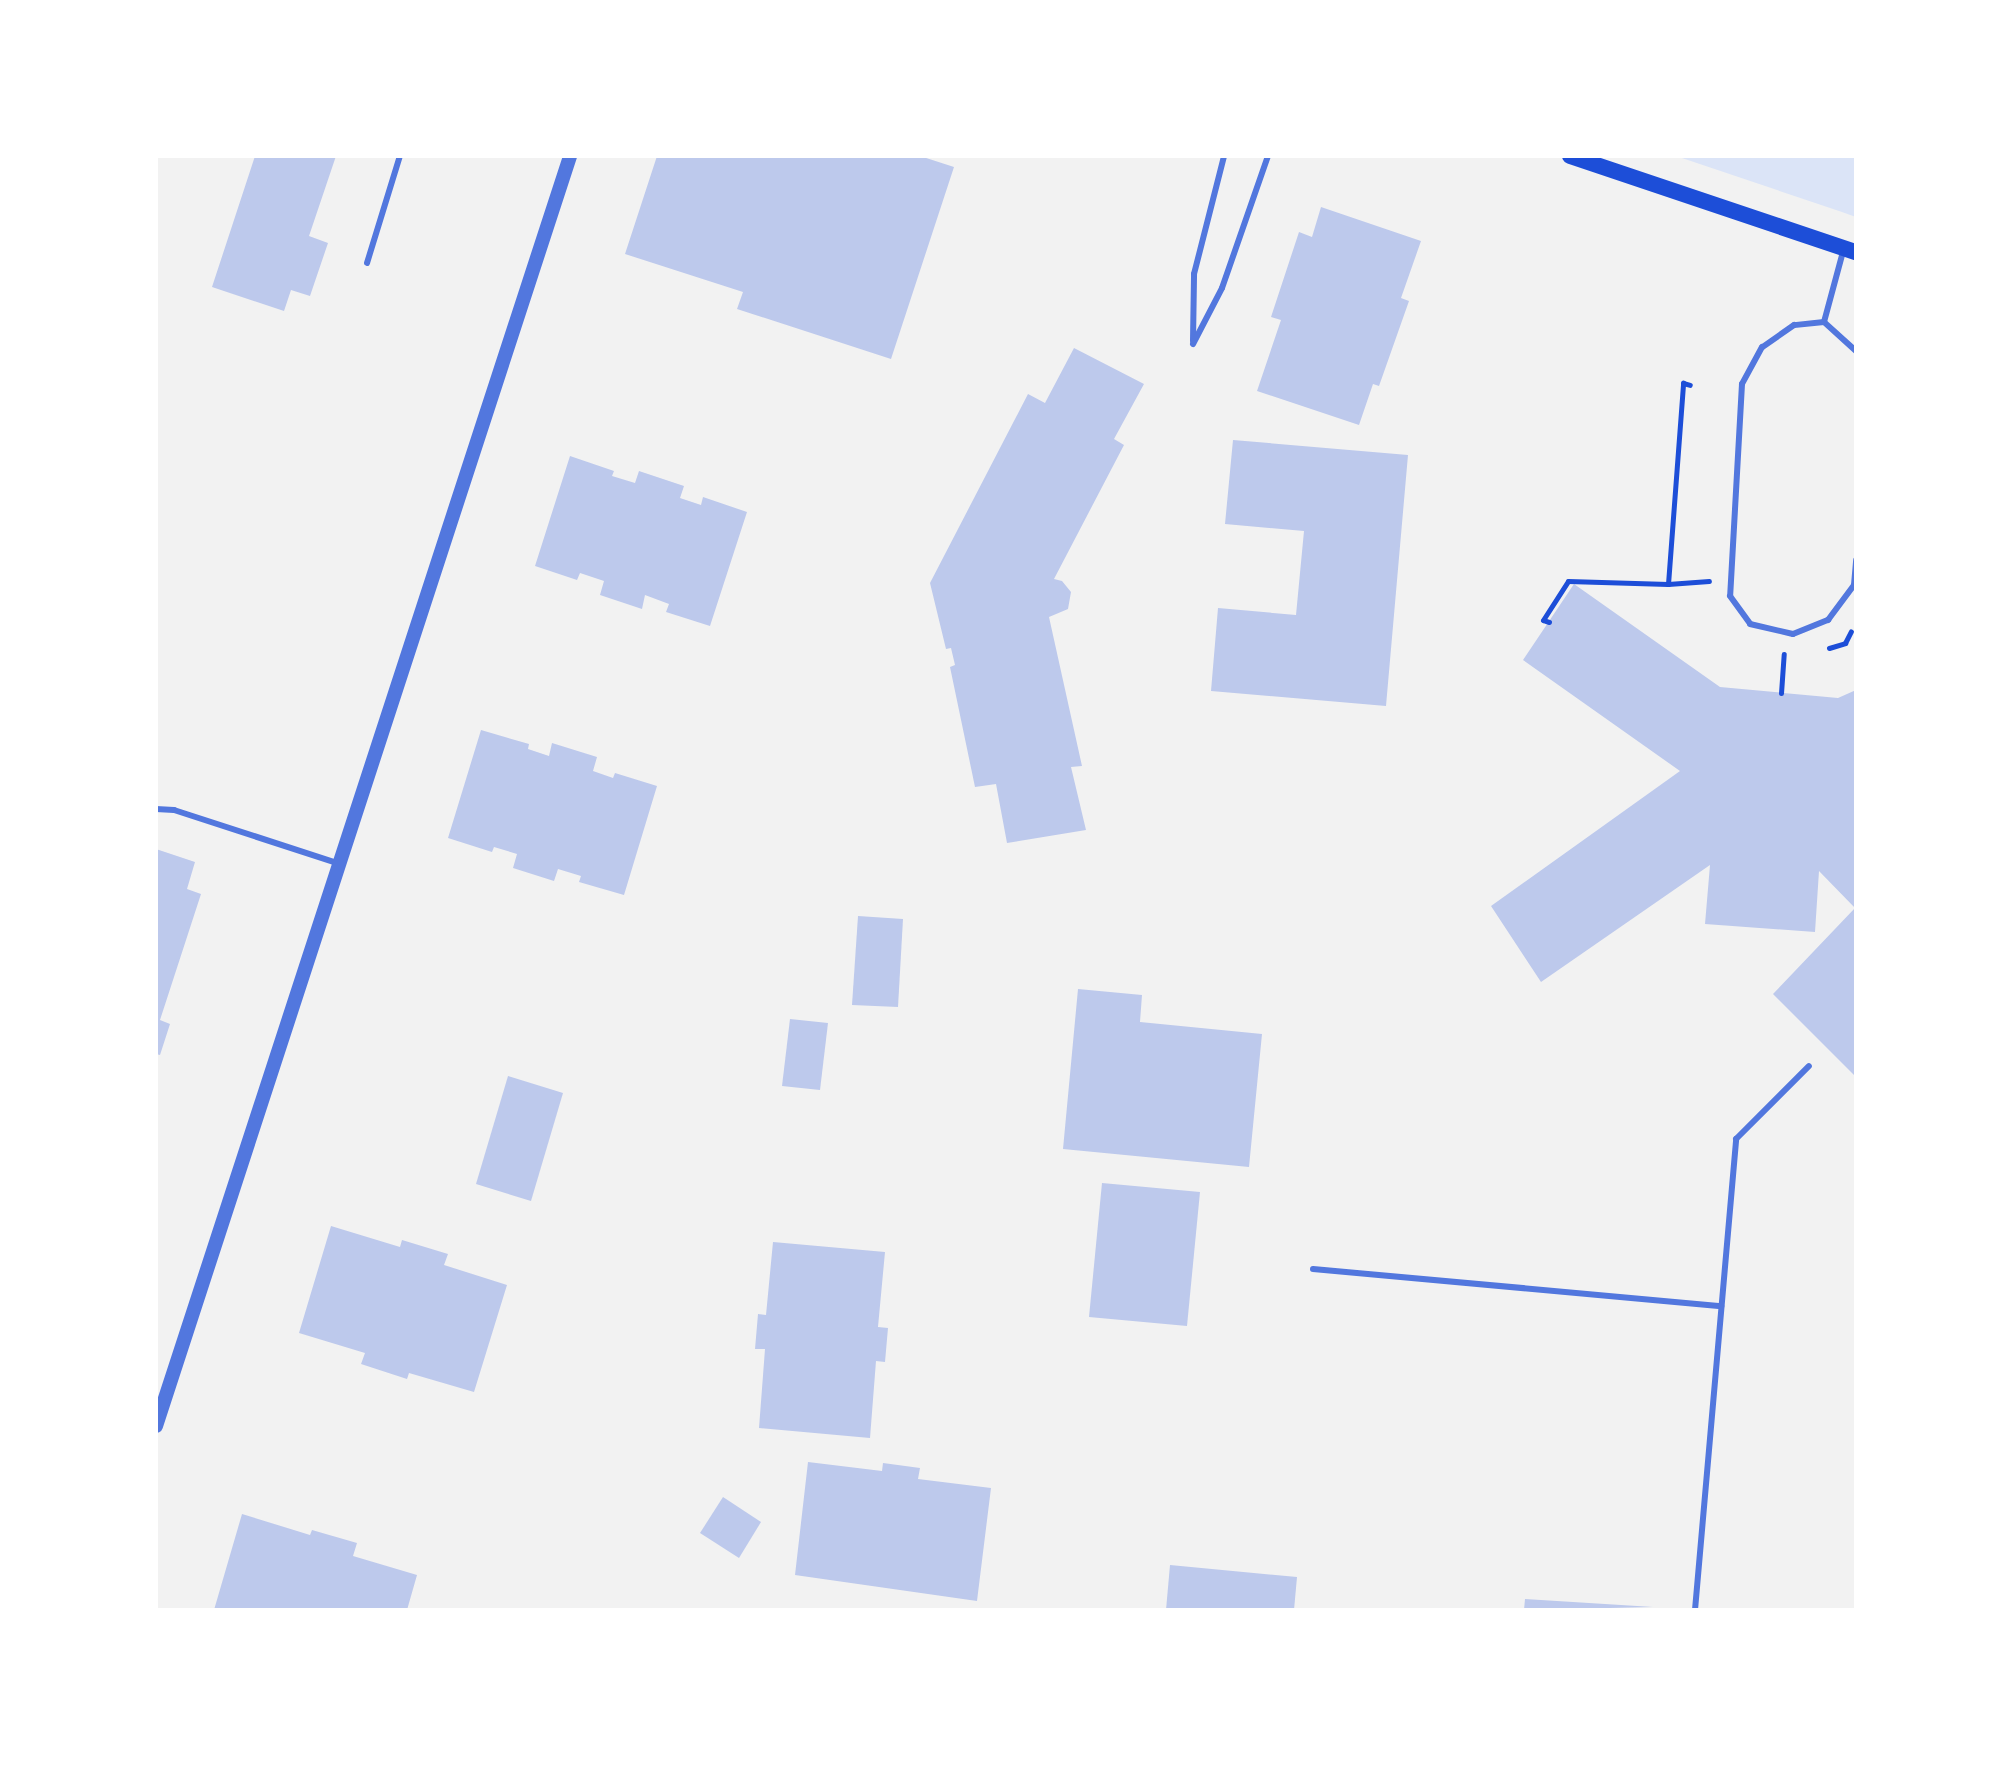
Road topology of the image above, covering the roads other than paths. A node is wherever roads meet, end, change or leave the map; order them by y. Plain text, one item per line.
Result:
1 (400, 156) edge
2 (570, 156) edge
3 (1224, 156) edge
4 (1268, 156) edge
5 (1570, 156) edge
6 (1850, 250) edge
7 (367, 263) dead end
8 (1824, 322) junction
9 (1856, 351) edge
10 (1856, 560) edge
11 (156, 809) edge
12 (340, 864) junction
13 (1809, 1066) dead end
14 (1313, 1269) dead end
15 (1721, 1306) junction
16 (156, 1426) edge
17 (1695, 1610) edge

1 - 7 lane
2 - 12 street
3 - 4 lane
5 - 6 main road
6 - 8 lane
8 - 9 lane
8 - 10 lane
11 - 12 lane
12 - 16 street
13 - 15 lane
14 - 15 lane
15 - 17 lane

